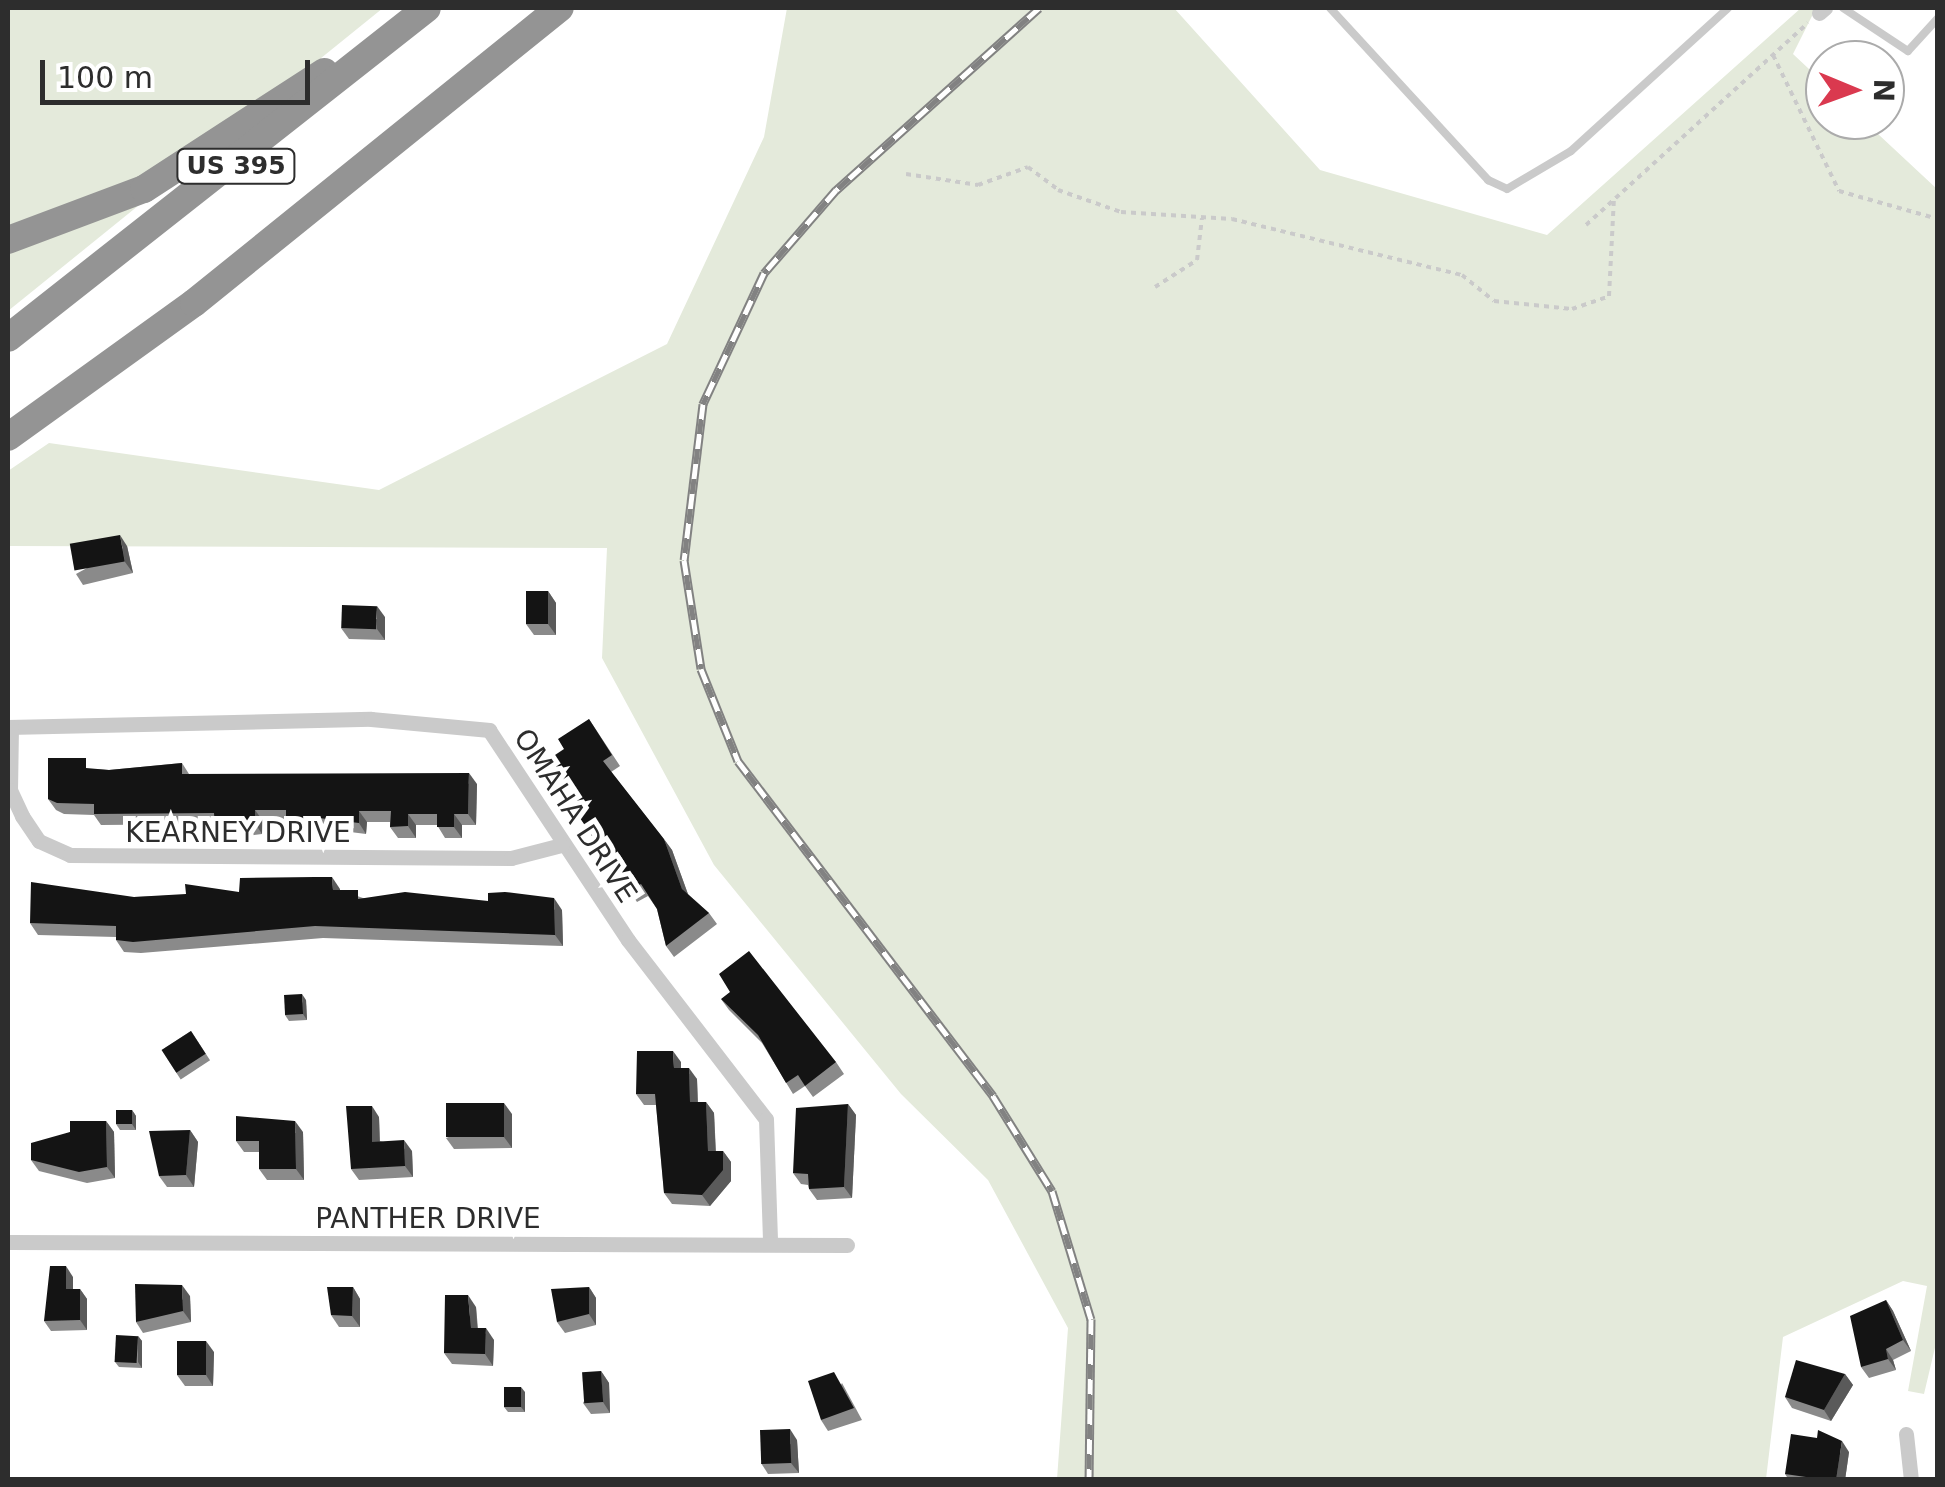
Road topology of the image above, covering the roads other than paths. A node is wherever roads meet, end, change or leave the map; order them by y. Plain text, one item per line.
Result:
1 (415, 8) edge
2 (427, 8) edge
3 (560, 8) edge
4 (1330, 8) edge
5 (1728, 8) edge
6 (1844, 8) edge
7 (1938, 18) edge
8 (8, 240) edge
9 (8, 338) edge
10 (8, 437) edge
11 (9, 727) edge
12 (561, 845) junction
13 (8, 1242) edge
14 (770, 1242) junction
15 (848, 1245) dead end
16 (1906, 1434) dead end
17 (1911, 1480) edge

1 - 8 highway
2 - 9 highway, US 395
3 - 10 highway, US 395
4 - 5 lane
6 - 7 lane
11 - 12 street, OMAHA DRIVE
11 - 12 street, KEARNEY DRIVE
12 - 14 street, OMAHA DRIVE
13 - 14 street, PANTHER DRIVE
14 - 15 street, PANTHER DRIVE
16 - 17 street

